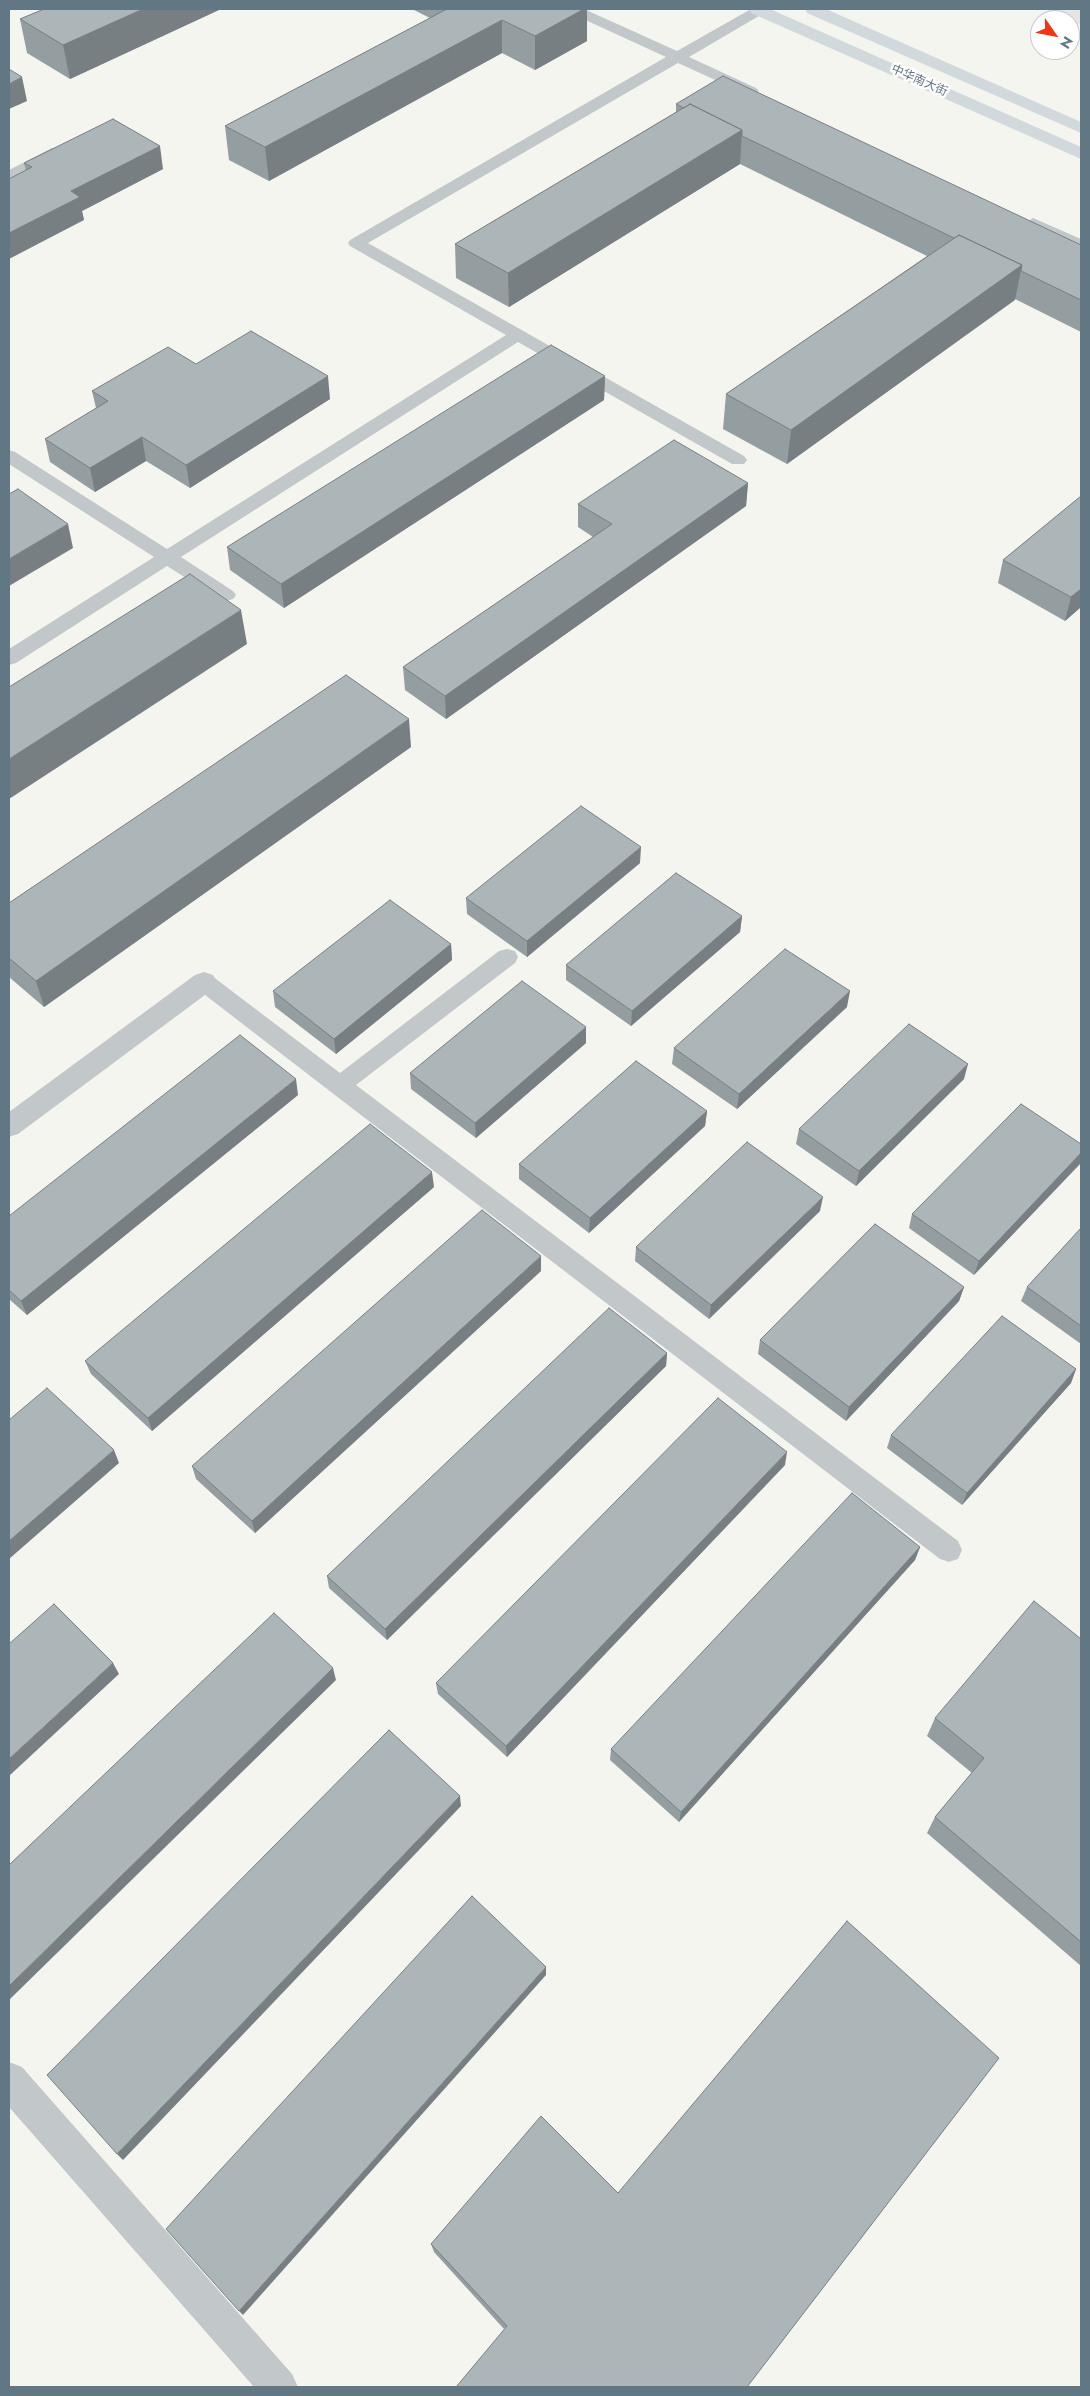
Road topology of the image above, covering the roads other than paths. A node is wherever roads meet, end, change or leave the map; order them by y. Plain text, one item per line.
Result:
1 (573, 9) edge
2 (758, 9) edge
3 (812, 9) edge
4 (678, 57) junction
5 (767, 99) edge
6 (1081, 128) edge
7 (66, 146) edge
8 (1081, 154) edge
9 (9, 176) edge
10 (1018, 216) edge
11 (1081, 245) edge
12 (518, 335) junction
13 (9, 456) edge
14 (738, 460) dead end
15 (167, 558) junction
16 (226, 595) dead end
17 (9, 658) edge
18 (507, 957) dead end
19 (204, 982) joint
20 (339, 1086) junction
21 (9, 1126) edge
22 (949, 1550) dead end
23 (9, 2080) edge
24 (279, 2387) edge

1 - 4 lane
2 - 4 lane
2 - 8 main road, 中华南大街
3 - 6 main road, 中华南大街
4 - 5 lane
4 - 12 lane
7 - 9 lane
10 - 11 lane
12 - 14 lane
12 - 15 lane
13 - 15 lane
15 - 16 lane
15 - 17 lane
18 - 20 lane
19 - 20 lane
19 - 21 street
20 - 22 lane
23 - 24 street

